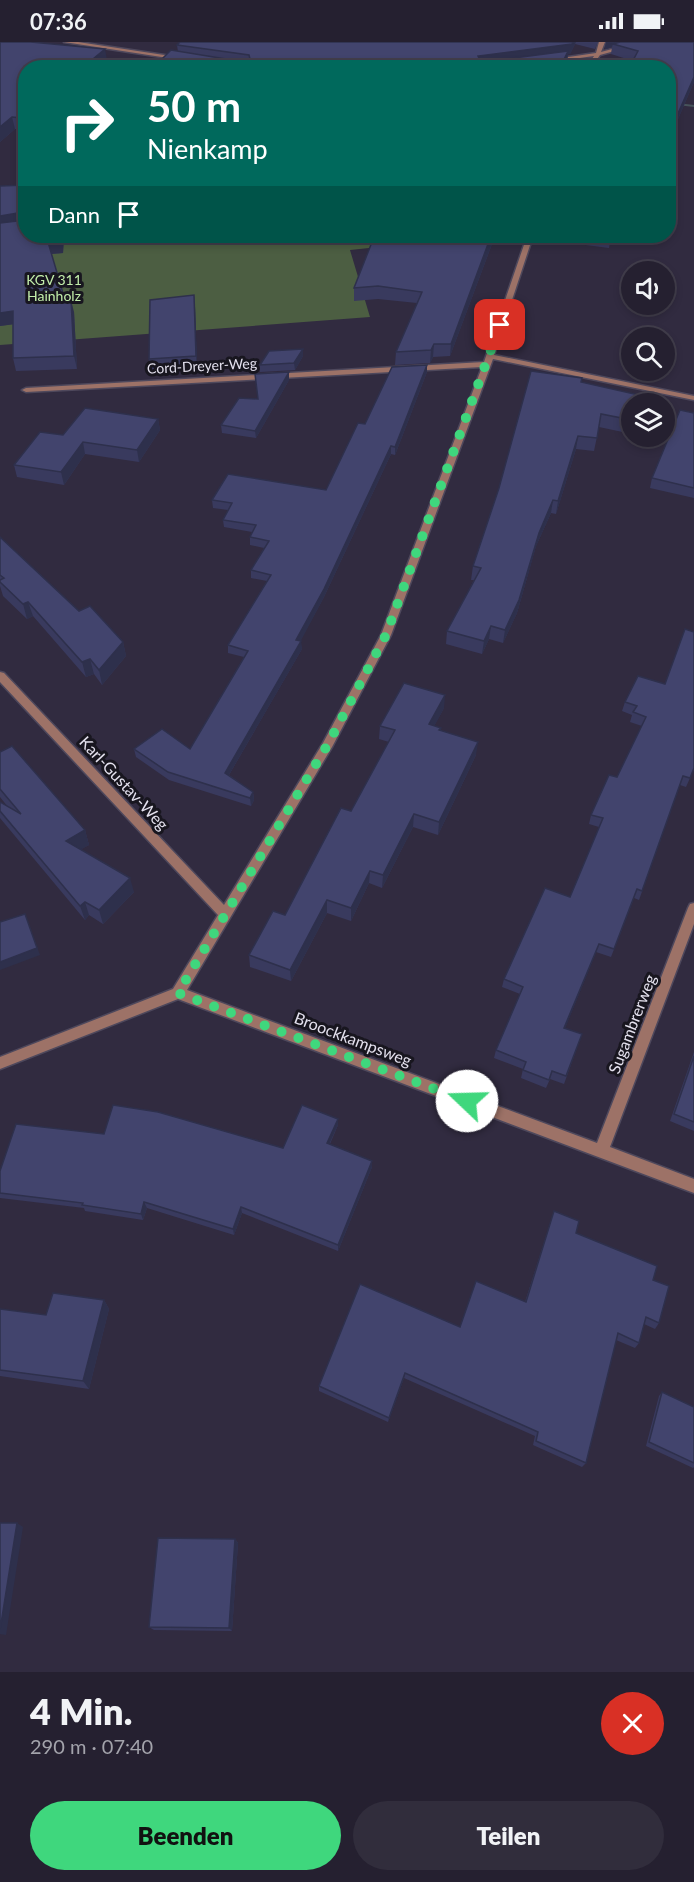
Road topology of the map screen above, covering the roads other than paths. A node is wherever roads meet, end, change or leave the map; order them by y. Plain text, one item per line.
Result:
1 (67, 42) edge
2 (602, 42) edge
3 (644, 42) edge
4 (598, 54) junction
5 (192, 60) edge
6 (550, 60) edge
7 (594, 60) edge
8 (528, 243) edge
9 (488, 360) junction
10 (26, 390) dead end
11 (694, 398) edge
12 (0, 676) edge
13 (694, 908) edge
14 (225, 914) junction
15 (178, 993) junction
16 (0, 1063) edge
17 (601, 1151) junction
18 (694, 1186) edge

1 - 5 street
2 - 4 street
3 - 4 street
4 - 6 street
4 - 7 street
8 - 9 street
9 - 10 street, Cord-Dreyer-Weg
9 - 11 street, Cord-Dreyer-Weg
9 - 14 street
12 - 14 street, Karl-Gustav-Weg
13 - 17 street, Sugambrerweg
14 - 15 street
15 - 16 street
15 - 17 street, Broockkampsweg
17 - 18 street, Broockkampsweg

